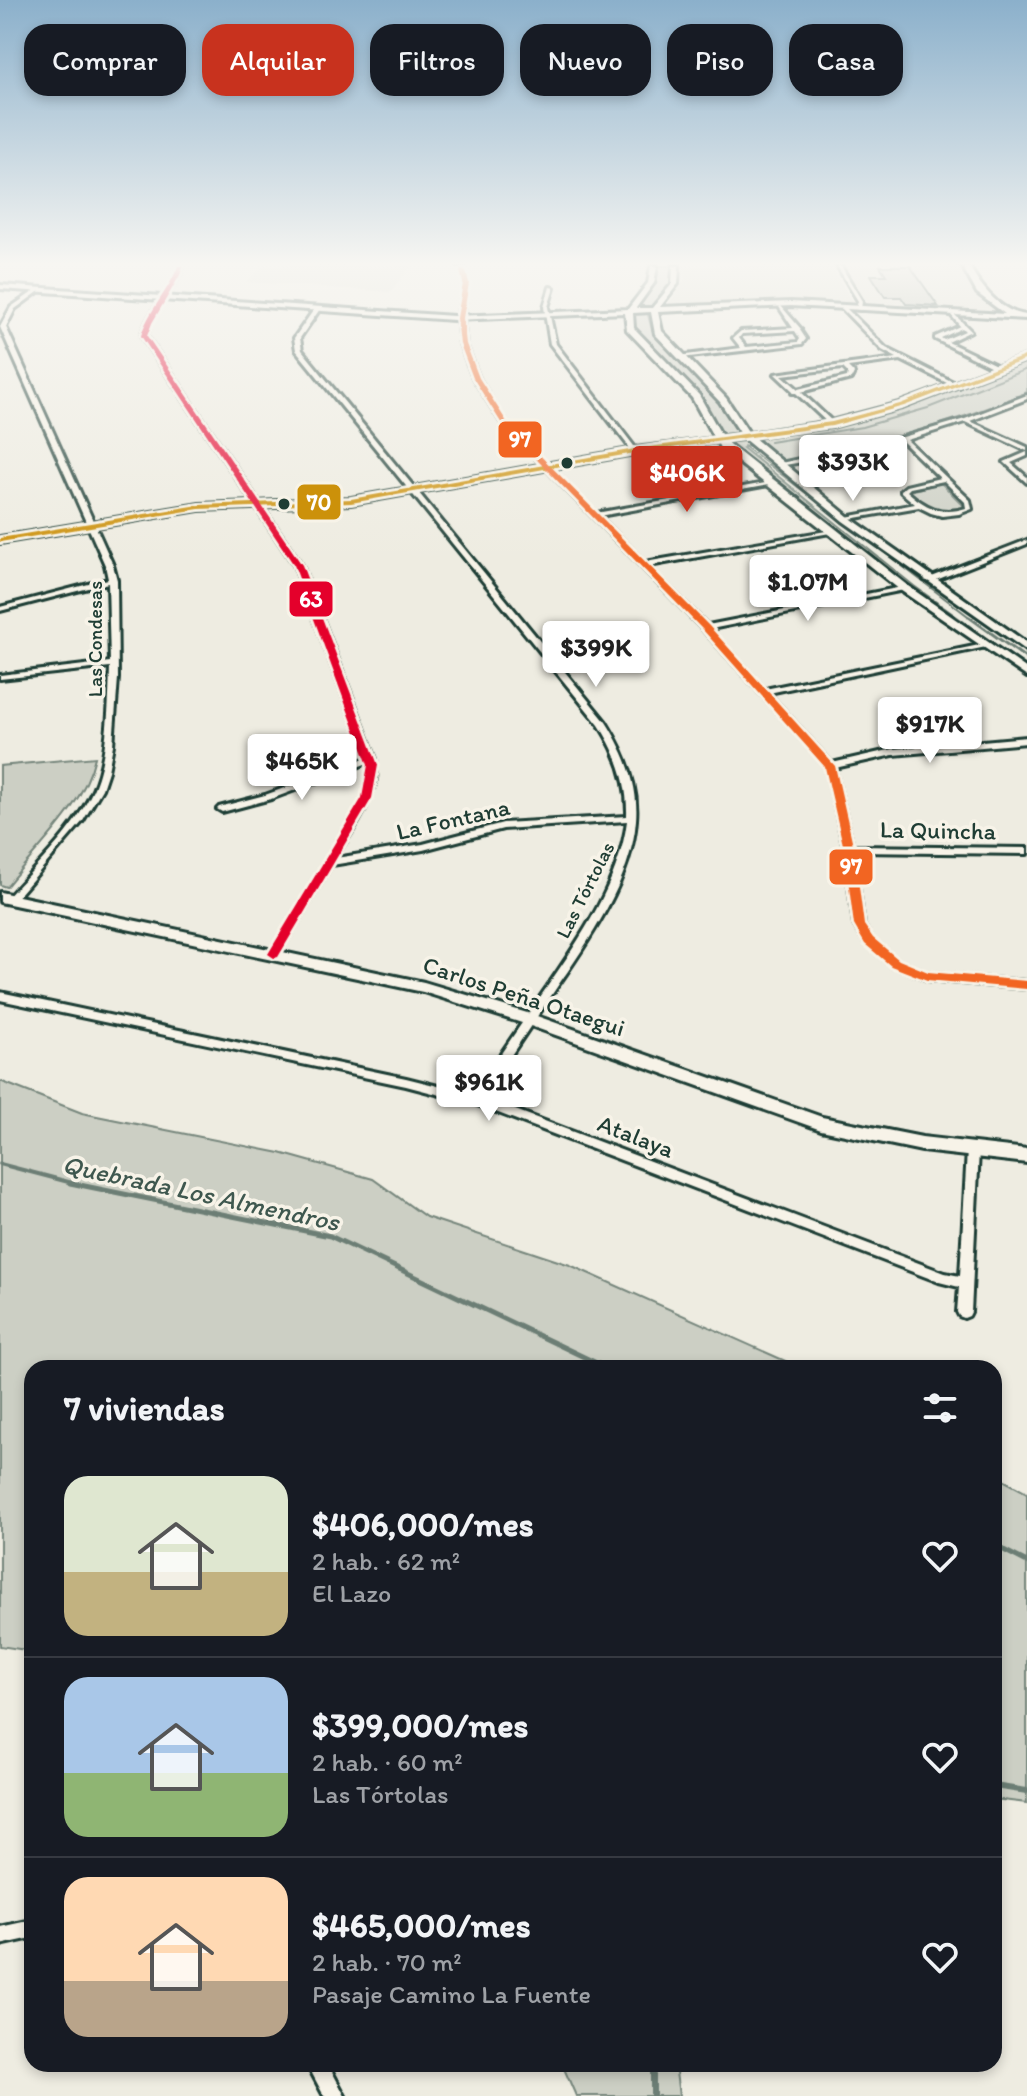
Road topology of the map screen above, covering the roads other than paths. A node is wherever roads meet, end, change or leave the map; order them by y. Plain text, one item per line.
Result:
1 (20, 364) edge
2 (162, 364) edge
3 (311, 364) edge
4 (470, 364) edge
5 (568, 364) edge
6 (663, 364) edge
7 (688, 364) edge
8 (861, 364) edge
9 (909, 364) edge
10 (987, 364) edge
11 (1002, 364) edge
12 (844, 366) junction
13 (994, 367) junction
14 (953, 384) junction
15 (794, 392) junction
16 (1027, 397) edge
17 (1012, 404) junction
18 (1027, 410) edge
19 (829, 422) junction
20 (968, 422) junction
21 (746, 435) junction
22 (717, 438) junction
23 (904, 440) junction
24 (635, 451) junction
25 (1027, 452) edge
26 (779, 464) junction
27 (544, 466) junction
28 (1025, 477) edge
29 (945, 479) junction
30 (771, 484) junction
31 (413, 490) junction
32 (921, 505) junction
33 (257, 506) junction
34 (596, 515) junction
35 (846, 519) junction
36 (92, 523) junction
37 (830, 531) junction
38 (0, 540) edge
39 (1027, 542) edge
40 (646, 564) junction
41 (113, 580) junction
42 (928, 580) junction
43 (904, 588) junction
44 (0, 609) edge
45 (706, 628) junction
46 (986, 645) junction
47 (1027, 648) edge
48 (114, 664) junction
49 (1027, 674) edge
50 (0, 677) edge
51 (765, 691) junction
52 (1027, 740) edge
53 (372, 759) junction
54 (830, 766) junction
55 (222, 809) dead end
56 (632, 818) junction
57 (849, 849) junction
58 (1027, 851) edge
59 (332, 862) junction
60 (5, 898) edge
61 (274, 954) junction
62 (1027, 985) edge
63 (0, 996) edge
64 (528, 1019) junction
65 (477, 1100) junction
66 (973, 1150) junction
67 (1027, 1156) edge
68 (966, 1283) junction
69 (964, 1312) dead end
70 (24, 1931) edge
71 (0, 1936) edge
72 (322, 2072) edge
73 (335, 2096) edge

1 - 36 street, Las Condesas
2 - 33 street
3 - 31 street, Las Tórtolas
4 - 27 street
5 - 24 street
6 - 22 street
7 - 21 street
8 - 12 street
9 - 14 street
10 - 13 street
11 - 13 street
12 - 15 street
12 - 15 street
13 - 14 street
14 - 19 street
15 - 19 street
16 - 17 street
17 - 18 street
17 - 20 street
19 - 21 street
20 - 23 street
20 - 25 street
21 - 22 street
21 - 26 street
22 - 24 street
22 - 30 street
23 - 26 street
23 - 29 street
24 - 27 street
25 - 28 street
26 - 35 street
27 - 31 street
27 - 34 street
29 - 32 street
29 - 32 street
30 - 34 street
30 - 37 street
31 - 33 street
31 - 56 street, Las Tórtolas
32 - 35 street
33 - 36 street
33 - 53 street
34 - 40 street
35 - 42 street
36 - 38 street
36 - 41 street, Las Condesas
37 - 40 street
37 - 43 street
39 - 42 street
40 - 45 street
41 - 44 street
41 - 48 street, Las Condesas
42 - 47 street
43 - 45 street
43 - 46 street
45 - 51 street
46 - 49 street
46 - 51 street
48 - 50 street
48 - 60 street, Las Condesas
51 - 54 street
52 - 54 street
53 - 55 street
53 - 59 street
54 - 57 street
56 - 59 street, La Fontana
56 - 64 street, Las Tórtolas
57 - 58 street, La Quincha
57 - 62 street
59 - 61 street
60 - 61 street, Carlos Peña Otaegui
61 - 64 street, Carlos Peña Otaegui
63 - 65 street, Atalaya
64 - 65 street, Las Tórtolas
64 - 66 street, Carlos Peña Otaegui
65 - 68 street, Atalaya
66 - 67 street, Carlos Peña Otaegui
66 - 68 street
68 - 69 street
70 - 71 street
72 - 73 street

